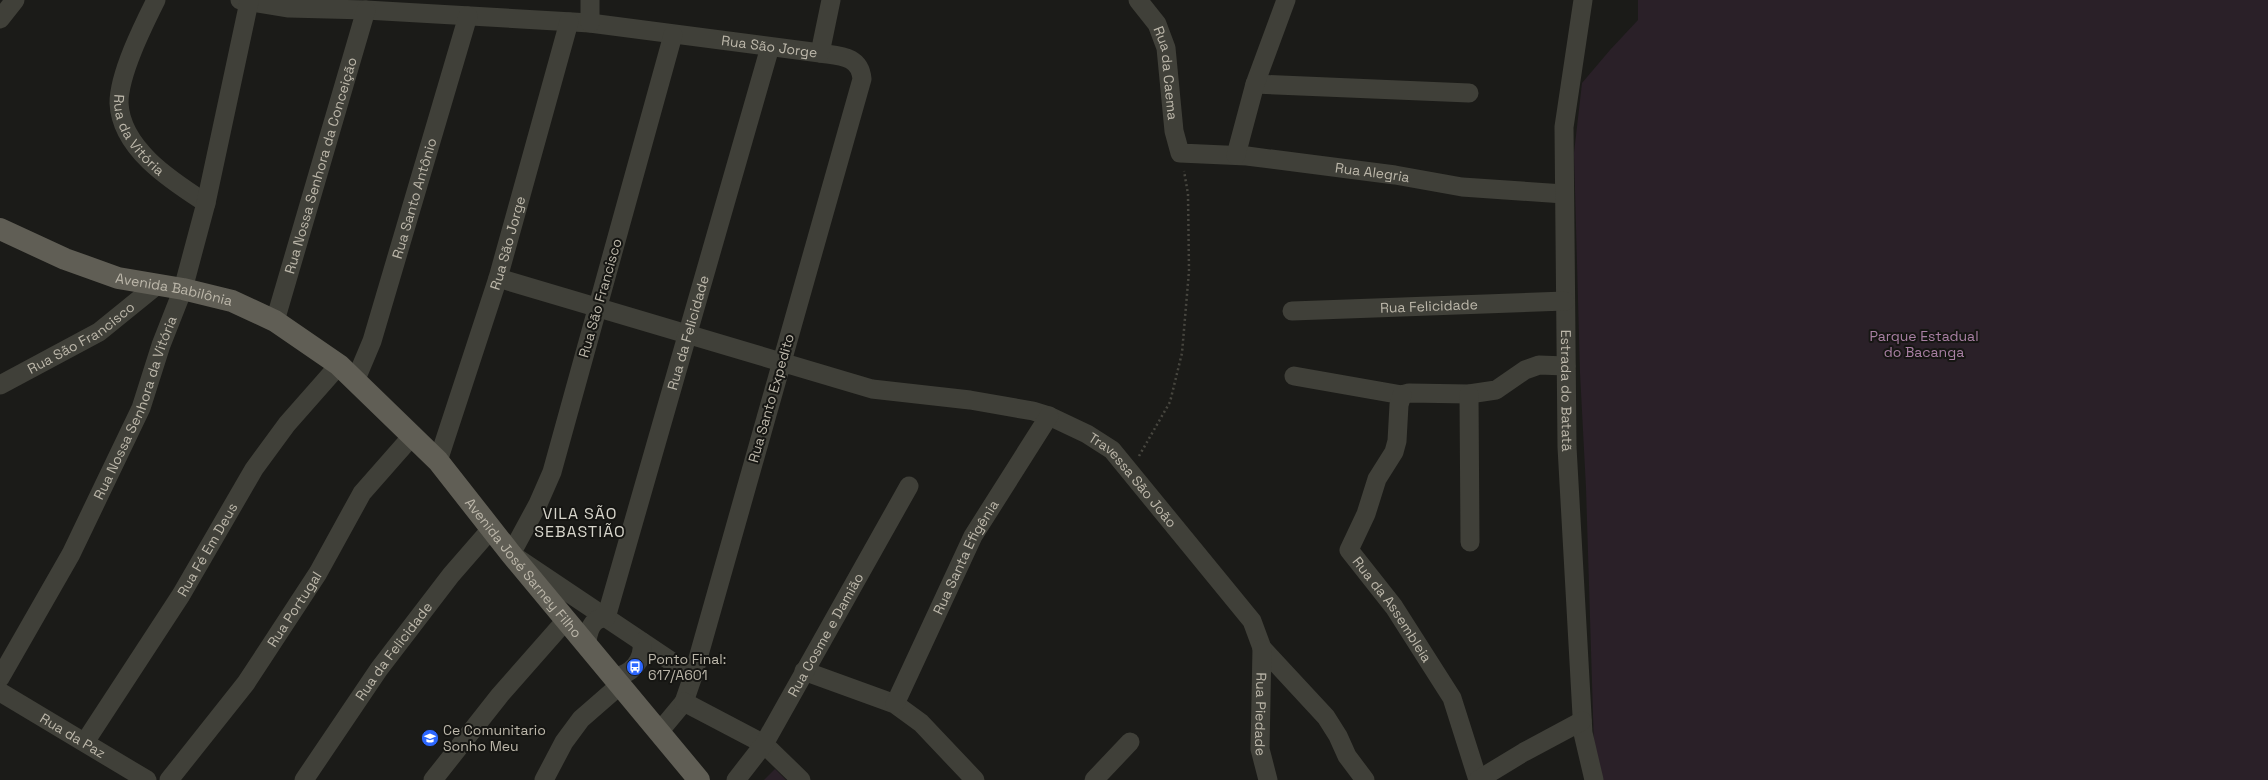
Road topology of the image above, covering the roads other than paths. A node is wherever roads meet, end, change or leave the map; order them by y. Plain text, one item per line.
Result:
1 (15, 0) edge
2 (156, 0) edge
3 (590, 0) edge
4 (831, 0) edge
5 (1138, 0) edge
6 (1286, 0) edge
7 (1583, 0) edge
8 (245, 1) edge
9 (290, 4) edge
10 (366, 10) junction
11 (468, 16) junction
12 (0, 19) edge
13 (569, 22) junction
14 (590, 23) junction
15 (673, 35) junction
16 (770, 47) junction
17 (820, 53) junction
18 (851, 59) joint
19 (1255, 84) junction
20 (1469, 93) dead end
21 (1180, 153) joint
22 (1236, 155) junction
23 (1564, 194) junction
24 (206, 202) junction
25 (0, 229) edge
26 (498, 278) junction
27 (157, 285) junction
28 (183, 289) junction
29 (1565, 301) junction
30 (598, 308) junction
31 (1292, 311) dead end
32 (274, 321) junction
33 (688, 336) junction
34 (780, 363) junction
35 (339, 365) junction
36 (1566, 366) junction
37 (1294, 376) dead end
38 (356, 379) junction
39 (0, 385) edge
40 (1470, 394) junction
41 (1402, 395) junction
42 (1049, 416) junction
43 (413, 435) junction
44 (438, 461) junction
45 (909, 486) dead end
46 (491, 529) junction
47 (1470, 542) dead end
48 (511, 554) junction
49 (606, 618) junction
50 (566, 620) junction
51 (642, 642) junction
52 (587, 646) junction
53 (1262, 648) junction
54 (804, 671) junction
55 (693, 676) junction
56 (0, 678) edge
57 (616, 681) junction
58 (0, 692) edge
59 (684, 702) junction
60 (895, 704) junction
61 (1582, 721) junction
62 (659, 732) junction
63 (85, 742) junction
64 (1130, 742) dead end
65 (764, 744) junction
66 (146, 780) edge
67 (169, 780) edge
68 (304, 780) edge
69 (433, 780) edge
70 (544, 780) edge
71 (698, 780) edge
72 (736, 780) edge
73 (801, 780) edge
74 (975, 780) edge
75 (1094, 780) edge
76 (1268, 780) edge
77 (1365, 780) edge
78 (1478, 780) edge
79 (1594, 780) edge

1 - 12 street
2 - 24 street, Rua da Vitória
3 - 14 street
4 - 17 street
5 - 21 street, Rua da Caema
6 - 19 street
7 - 23 street, Estrada do Batatã
8 - 9 street, Rua São Jorge
8 - 24 street, Rua Nossa Senhora da Vitória
9 - 10 street, Rua São Jorge
10 - 11 street, Rua São Jorge
10 - 32 street, Rua Nossa Senhora da Conceição
11 - 13 street, Rua São Jorge
11 - 38 street, Rua Santo Antônio
13 - 14 street, Rua São Jorge
13 - 26 street, Rua São Jorge
14 - 15 street, Rua São Jorge
15 - 16 street, Rua São Jorge
15 - 30 street, Rua São Francisco
16 - 17 street, Rua São Jorge
16 - 33 street, Rua da Felicidade
17 - 18 street, Rua São Jorge
18 - 34 street, Rua Santo Expedito
19 - 20 street
19 - 22 street
21 - 22 street, Rua Alegria
22 - 23 street, Rua Alegria
23 - 29 street, Estrada do Batatã
24 - 28 street, Rua Nossa Senhora da Vitória
25 - 27 main road, Avenida Babilônia
26 - 30 street
26 - 44 street, Rua São Jorge
27 - 28 main road, Avenida Babilônia
27 - 39 street, Rua São Francisco
28 - 32 main road, Avenida Babilônia
28 - 56 street, Rua Nossa Senhora da Vitória
29 - 31 street, Rua Felicidade
29 - 36 street, Estrada do Batatã
30 - 33 street
30 - 48 street, Rua São Francisco
32 - 35 main road, Avenida Babilônia
33 - 34 street
33 - 49 street, Rua da Felicidade
34 - 42 street, Travessa São João
34 - 55 street, Rua Santo Expedito
35 - 38 main road, Avenida José Sarney Filho
35 - 63 street, Rua Fé Em Deus
36 - 40 street
36 - 61 street, Estrada do Batatã
37 - 41 street
38 - 43 main road, Avenida José Sarney Filho
40 - 41 street
40 - 47 street
41 - 78 street, Rua da Assembleia
42 - 53 street, Travessa São João
42 - 60 street, Rua Santa Efigênia
43 - 44 main road, Avenida José Sarney Filho
43 - 67 street, Rua Portugal
44 - 46 main road, Avenida José Sarney Filho
45 - 54 street, Rua Cosme e Damião
46 - 48 main road, Avenida José Sarney Filho
46 - 68 street, Rua da Felicidade
48 - 49 street
48 - 50 main road, Avenida José Sarney Filho
49 - 51 street
49 - 52 street
50 - 52 main road, Avenida José Sarney Filho
50 - 69 street
51 - 55 street
51 - 57 street
52 - 57 main road, Avenida José Sarney Filho
53 - 76 street, Rua Piedade
53 - 77 street, Travessa São João
54 - 60 street
54 - 65 street, Rua Cosme e Damião
55 - 59 street, Rua Santo Expedito
57 - 62 main road, Avenida José Sarney Filho
57 - 70 street
58 - 63 street, Rua da Paz
59 - 62 street, Rua Santo Expedito
59 - 65 street
60 - 74 street
61 - 78 street
61 - 79 street, Estrada do Batatã
62 - 71 main road, Avenida José Sarney Filho
63 - 66 street, Rua da Paz
64 - 75 street
65 - 72 street, Rua Cosme e Damião
65 - 73 street

